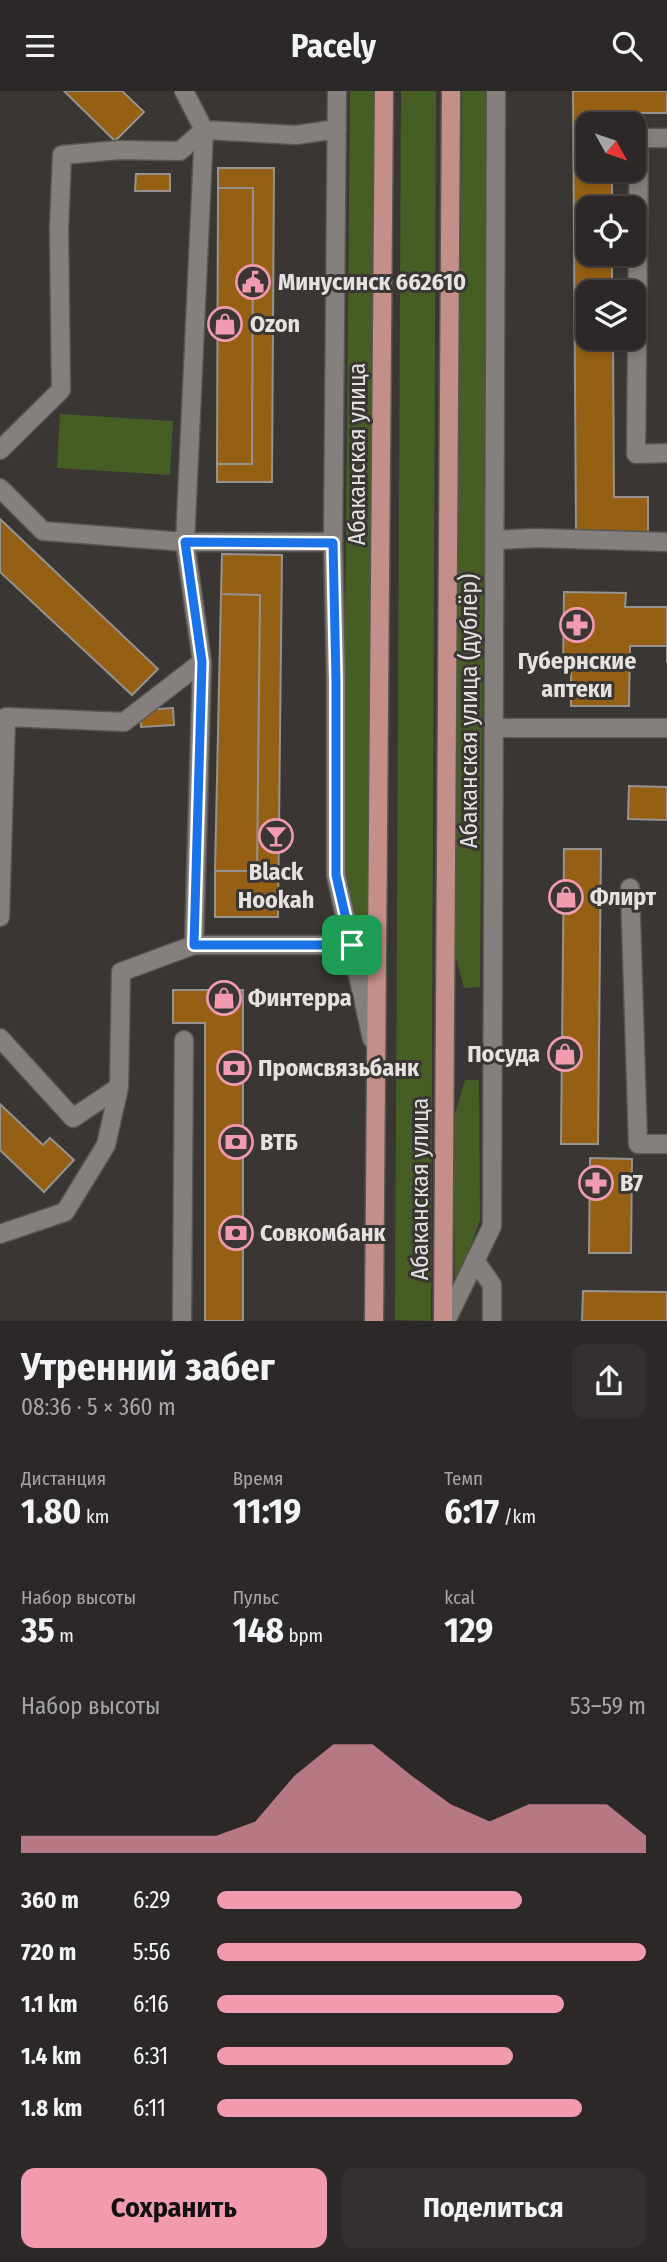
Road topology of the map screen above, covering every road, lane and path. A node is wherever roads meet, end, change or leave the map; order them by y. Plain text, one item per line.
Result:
1 (337, 91) edge
2 (384, 91) edge
3 (451, 91) edge
4 (496, 91) edge
5 (186, 92) edge
6 (337, 129) junction
7 (204, 130) junction
8 (667, 138) edge
9 (0, 450) edge
10 (667, 453) edge
11 (0, 488) edge
12 (495, 540) junction
13 (185, 542) junction
14 (667, 542) edge
15 (333, 543) junction
16 (202, 662) junction
17 (3, 714) edge
18 (494, 727) junction
19 (667, 729) edge
20 (629, 888) dead end
21 (0, 917) edge
22 (194, 945) junction
23 (352, 945) junction
24 (0, 1038) edge
25 (184, 1040) dead end
26 (376, 1058) junction
27 (119, 1087) junction
28 (667, 1144) edge
29 (0, 1234) edge
30 (475, 1261) junction
31 (182, 1321) edge
32 (374, 1321) edge
33 (445, 1321) edge
34 (492, 1321) edge

1 - 6 street
2 - 26 main road, Абаканская улица
3 - 33 main road, Абаканская улица
4 - 12 street, Абаканская улица (дублёр)
5 - 7 street
6 - 7 street
6 - 15 street
7 - 9 street
7 - 13 street
8 - 10 street
11 - 13 street
12 - 14 street
12 - 18 street, Абаканская улица (дублёр)
13 - 15 street
13 - 16 street
15 - 23 street
16 - 17 street
16 - 22 street
17 - 21 street
18 - 19 street
18 - 30 street, Абаканская улица (дублёр)
20 - 28 street
22 - 23 street
22 - 27 street
23 - 26 street
24 - 27 street
25 - 31 street
26 - 32 main road, Абаканская улица
27 - 29 street
30 - 33 street, Абаканская улица (дублёр)
30 - 34 street

